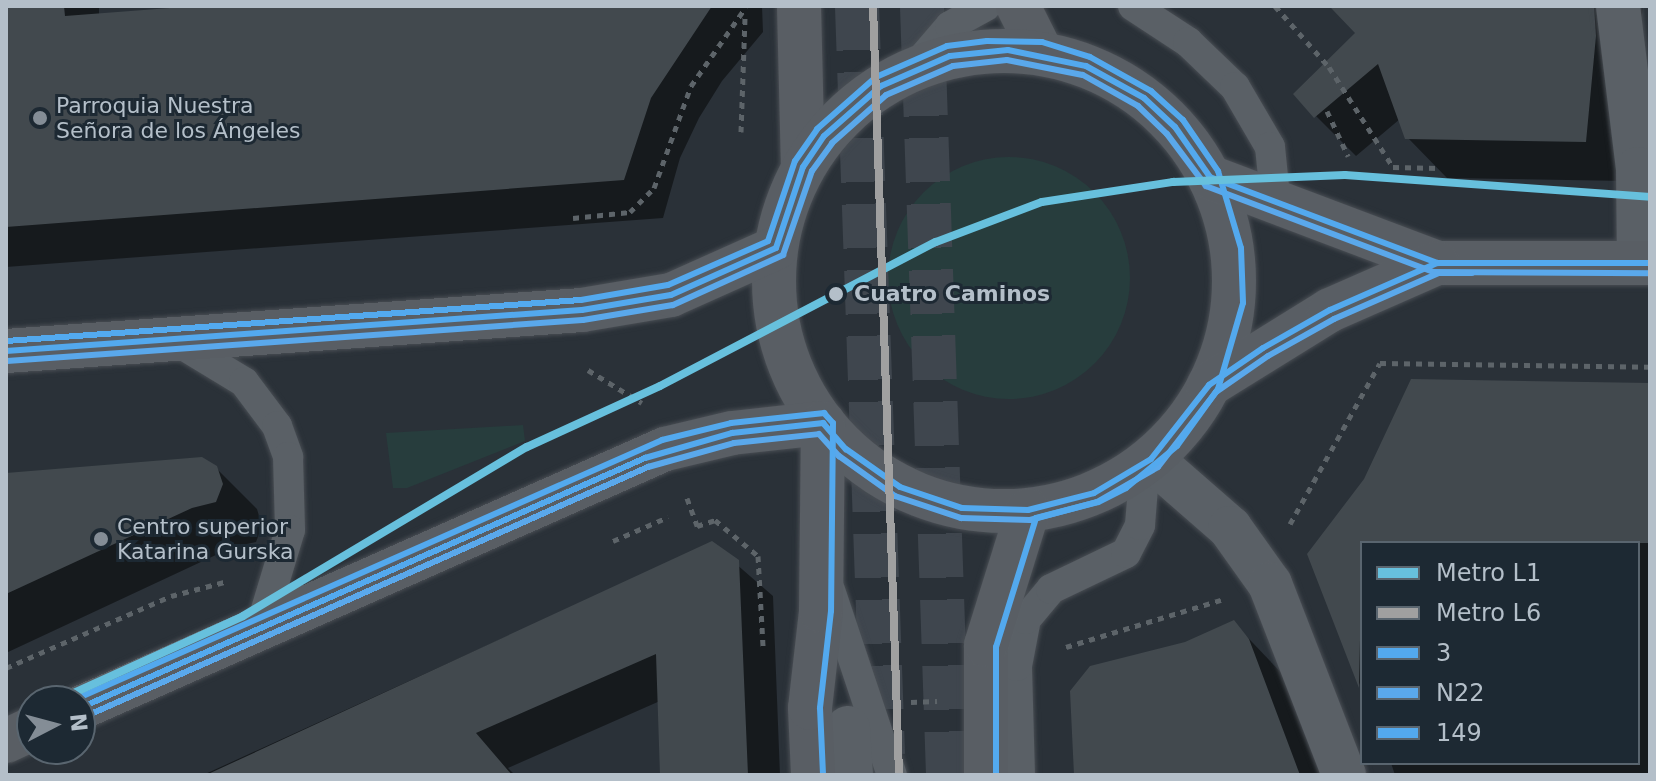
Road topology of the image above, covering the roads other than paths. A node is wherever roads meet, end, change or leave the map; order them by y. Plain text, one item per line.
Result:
1 (799, 6) edge
2 (986, 6) edge
3 (993, 6) edge
4 (1018, 6) edge
5 (1133, 6) edge
6 (1618, 6) edge
7 (1041, 52) junction
8 (914, 68) junction
9 (803, 167) junction
10 (1210, 177) junction
11 (1276, 206) junction
12 (776, 248) junction
13 (1437, 263) junction
14 (1645, 263) edge
15 (173, 339) junction
16 (6, 351) edge
17 (1209, 385) junction
18 (823, 423) junction
19 (1148, 461) junction
20 (1028, 510) junction
21 (822, 565) junction
22 (262, 623) junction
23 (96, 701) edge
24 (848, 728) tunnel mouth
25 (988, 769) edge
26 (813, 775) edge
27 (851, 775) edge
28 (892, 775) edge
29 (1344, 775) edge

1 - 9 main road
2 - 8 lane
3 - 7 lane
4 - 7 main road
5 - 11 lane
6 - 14 street
7 - 8 main road
7 - 10 main road
8 - 9 main road
9 - 12 main road
10 - 11 main road
10 - 17 main road
11 - 13 main road
12 - 15 main road
12 - 18 main road
13 - 14 main road
13 - 17 main road
15 - 16 main road
15 - 22 lane
17 - 19 main road
18 - 20 main road
18 - 21 main road
18 - 22 main road
19 - 20 main road
19 - 25 lane
19 - 29 street
20 - 25 main road
21 - 26 main road
21 - 28 lane
22 - 23 main road
24 - 27 street

